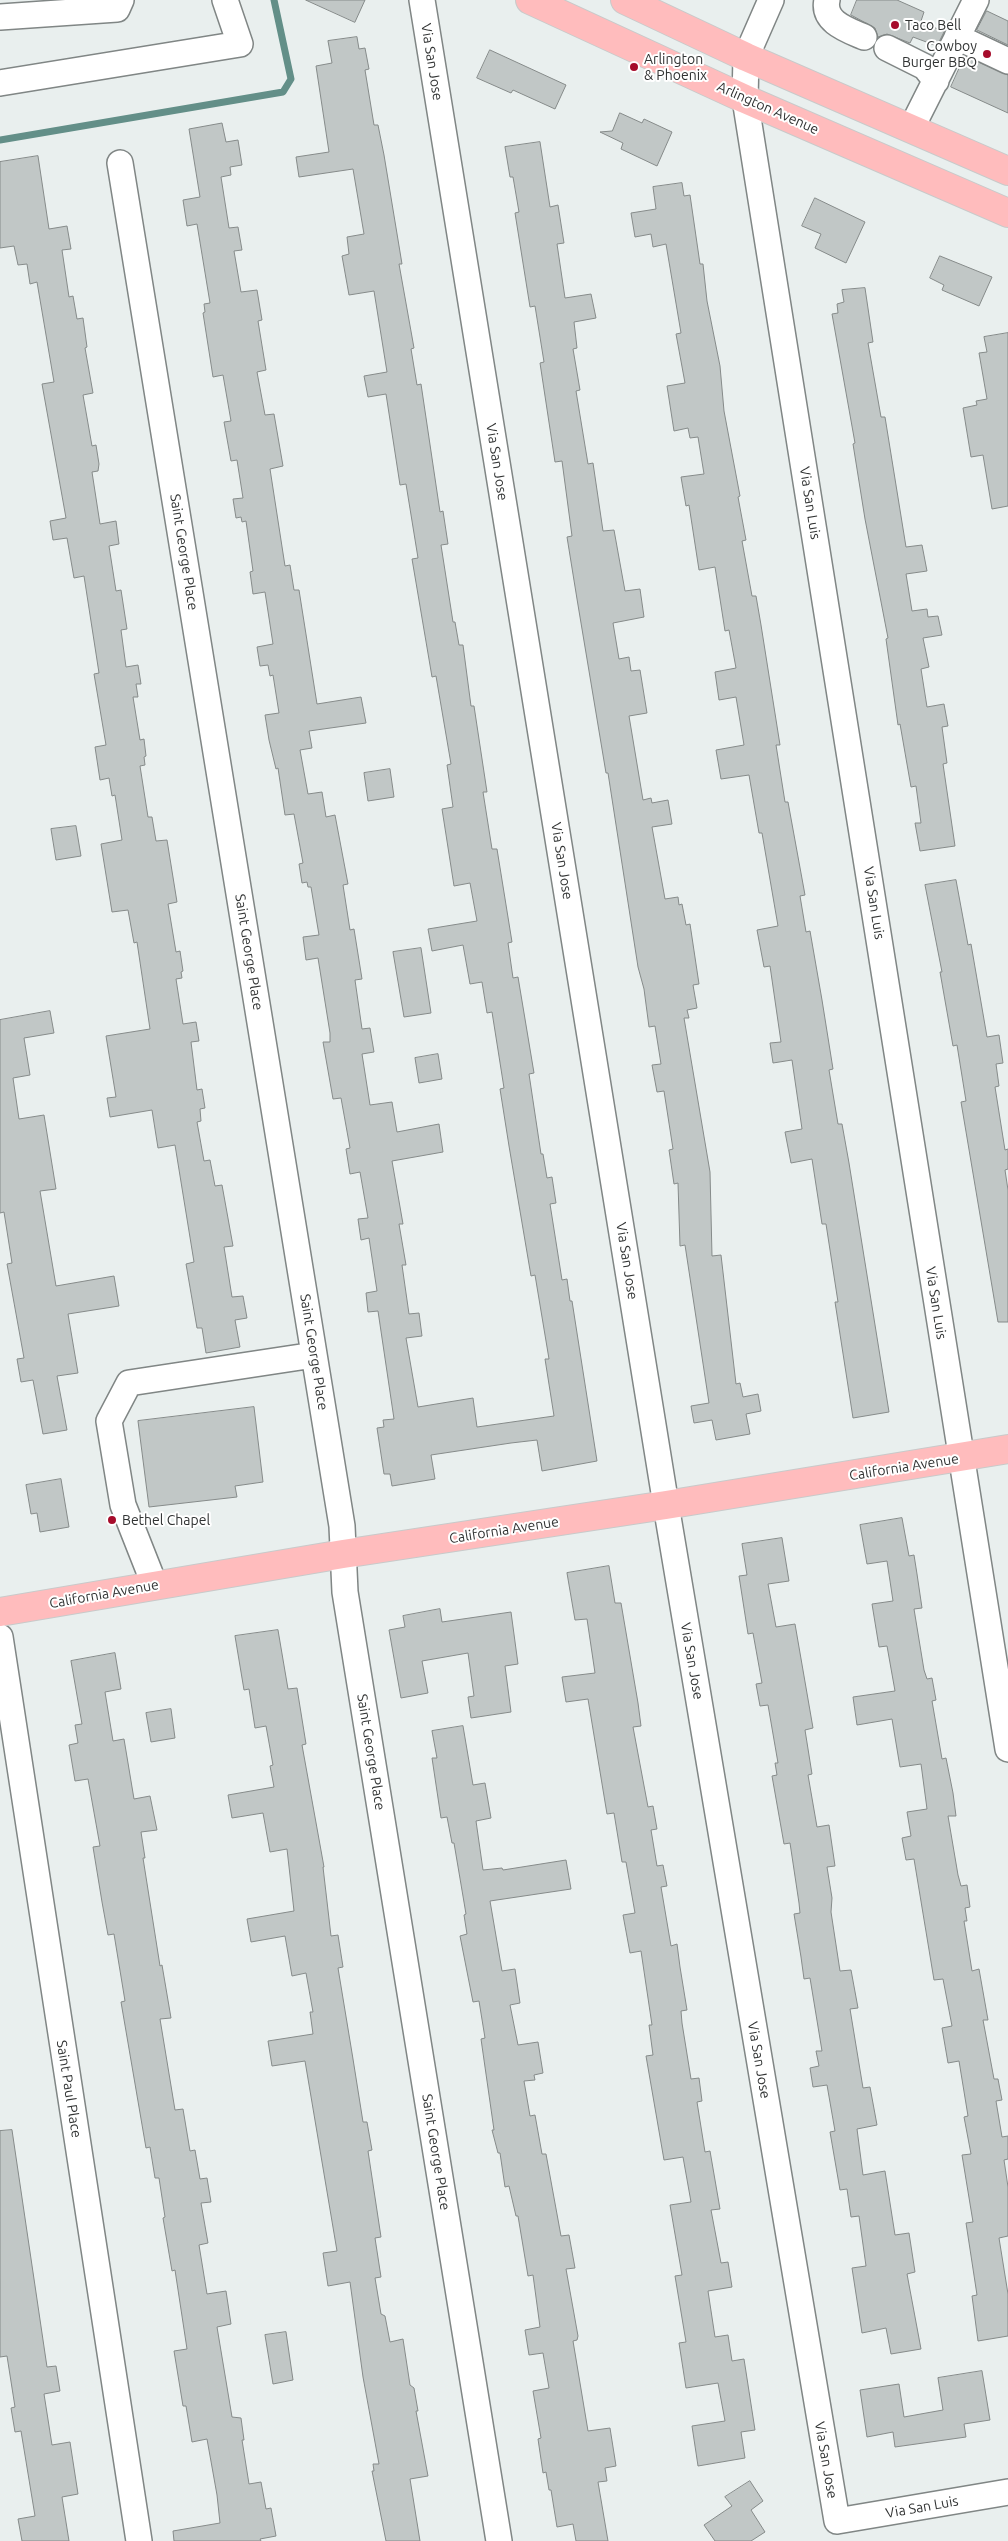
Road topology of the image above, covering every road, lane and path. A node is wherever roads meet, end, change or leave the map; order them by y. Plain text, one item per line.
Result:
1 (121, 0) edge
2 (225, 0) edge
3 (422, 0) edge
4 (530, 0) edge
5 (625, 0) edge
6 (771, 0) edge
7 (827, 0) edge
8 (976, 0) edge
9 (0, 17) edge
10 (864, 36) dead end
11 (957, 37) junction
12 (887, 48) dead end
13 (746, 57) junction
14 (1008, 61) edge
15 (936, 81) junction
16 (0, 83) edge
17 (745, 99) junction
18 (911, 129) junction
19 (120, 163) dead end
20 (1008, 171) edge
21 (1008, 213) edge
22 (314, 1355) junction
23 (1008, 1449) edge
24 (960, 1458) junction
25 (666, 1505) junction
26 (343, 1554) junction
27 (155, 1586) junction
28 (0, 1612) edge
29 (0, 1637) edge
30 (1008, 1749) edge
31 (1008, 2492) edge
32 (837, 2521) joint
33 (139, 2541) edge
34 (499, 2541) edge

1 - 9 street
2 - 16 street
3 - 25 street, Via San Jose
4 - 17 main road, Arlington Avenue
5 - 13 main road
6 - 13 street
7 - 10 street
8 - 11 street
11 - 14 street
11 - 15 street
12 - 15 street
13 - 17 street, Via San Luis
13 - 18 main road
15 - 18 street
17 - 21 main road, Arlington Avenue
17 - 24 street, Via San Luis
18 - 20 main road
19 - 22 street, Saint George Place
22 - 26 street, Saint George Place
22 - 27 street
23 - 24 main road, California Avenue
24 - 25 main road, California Avenue
24 - 30 street, Via San Luis
25 - 26 main road, California Avenue
25 - 32 street, Via San Jose
26 - 27 main road, California Avenue
26 - 34 street, Saint George Place
27 - 28 main road, California Avenue
29 - 33 street, Saint Paul Place
31 - 32 street, Via San Luis

